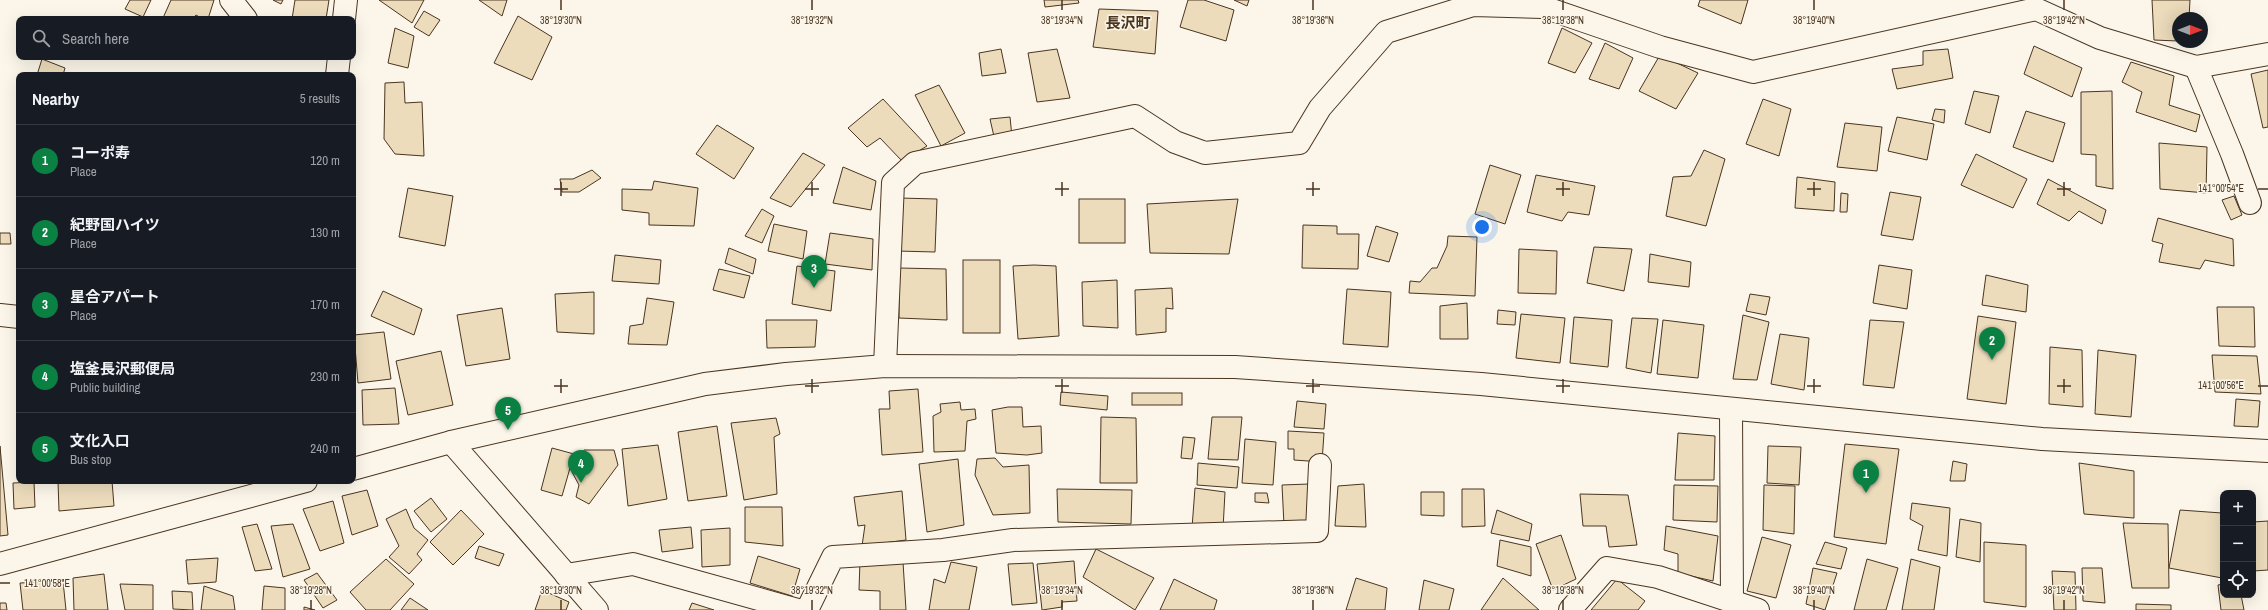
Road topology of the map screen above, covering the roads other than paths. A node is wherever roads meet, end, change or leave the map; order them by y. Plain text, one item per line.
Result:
1 (231, 0) edge
2 (346, 0) edge
3 (244, 16) edge
4 (344, 16) edge
5 (2268, 54) edge
6 (339, 60) edge
7 (2196, 66) junction
8 (337, 72) edge
9 (2250, 203) dead end
10 (0, 315) edge
11 (16, 317) edge
12 (884, 366) junction
13 (1731, 410) junction
14 (451, 442) junction
15 (2268, 451) edge
16 (1320, 465) dead end
17 (356, 468) edge
18 (295, 484) edge
19 (0, 564) edge
20 (566, 575) junction
21 (1732, 601) junction
22 (597, 610) edge
23 (798, 610) edge
24 (807, 610) edge
25 (1570, 610) edge
26 (1758, 610) edge

1 - 3 street
2 - 4 street
5 - 7 street
6 - 8 street
7 - 9 street
7 - 12 street
10 - 11 street
12 - 13 street
12 - 14 street
13 - 15 street
13 - 21 street
14 - 17 street
14 - 20 street
16 - 24 street
18 - 19 street
20 - 22 street
20 - 23 street
21 - 25 street
21 - 26 street

